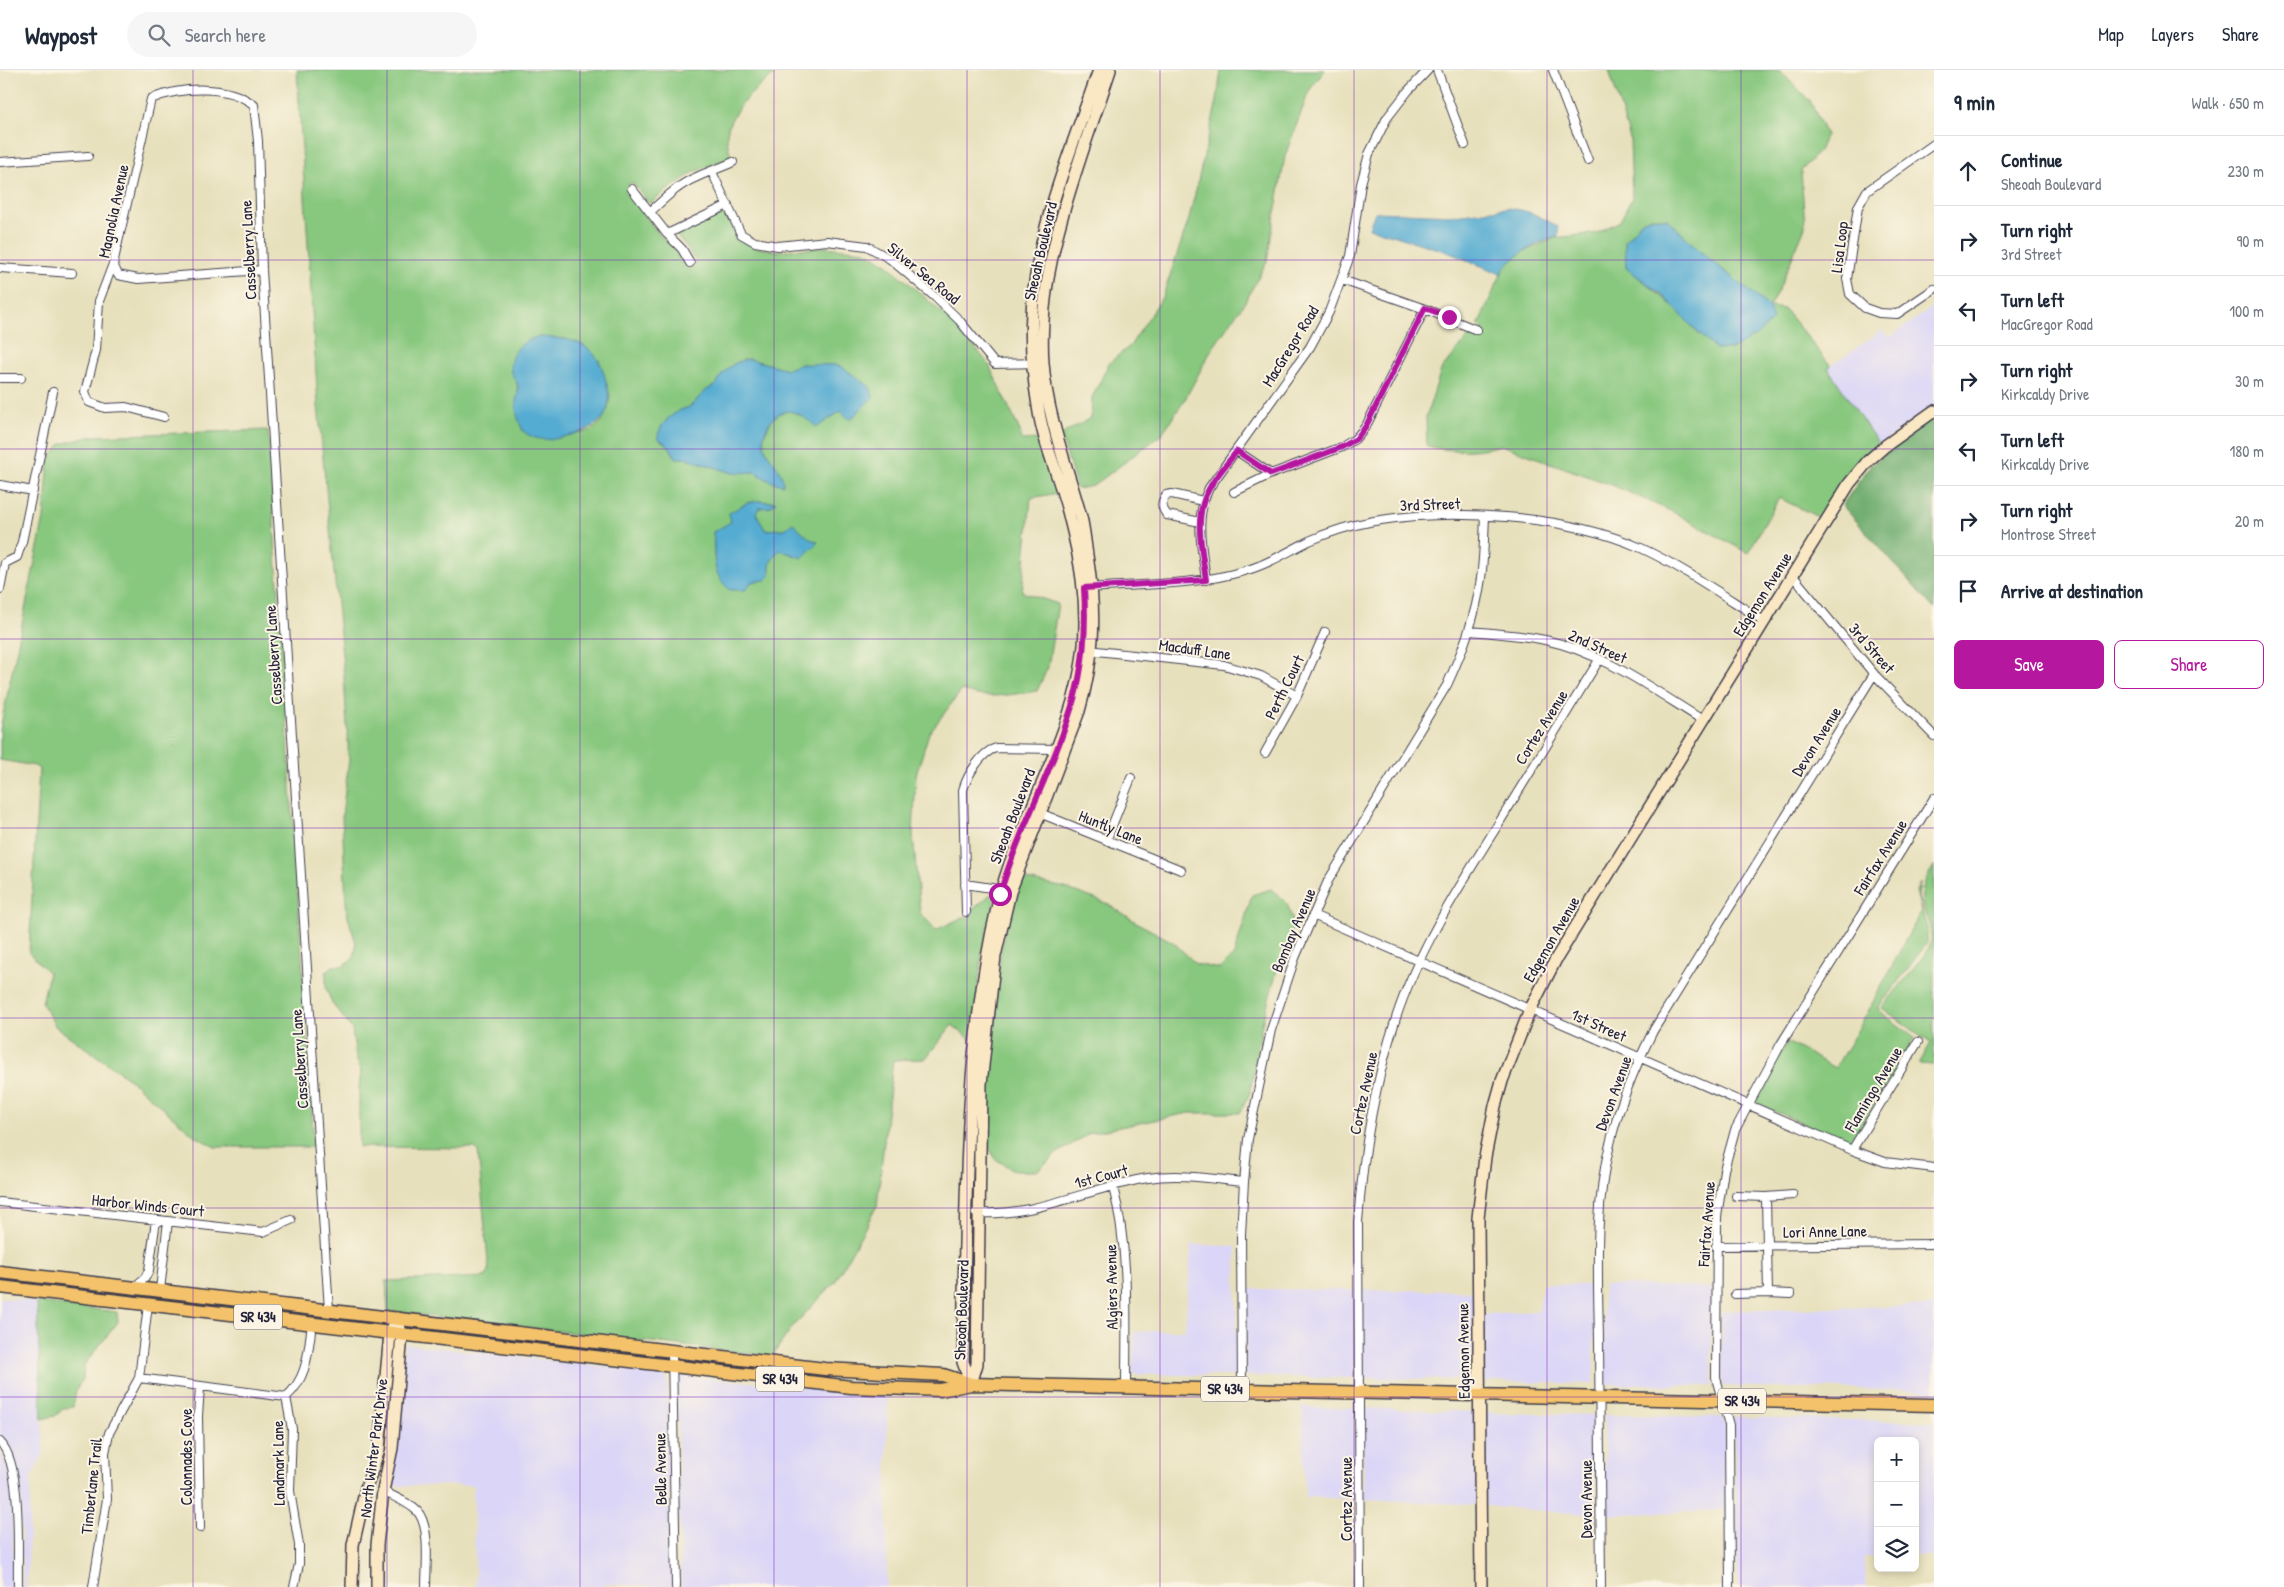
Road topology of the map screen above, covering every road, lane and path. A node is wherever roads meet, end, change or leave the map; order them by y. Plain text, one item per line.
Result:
1 (1099, 70) edge
2 (1110, 70) edge
3 (1428, 70) edge
4 (1437, 70) edge
5 (1553, 70) edge
6 (151, 99) joint
7 (1934, 144) edge
8 (1465, 145) dead end
9 (88, 156) dead end
10 (1588, 161) dead end
11 (0, 162) edge
12 (733, 162) dead end
13 (712, 172) junction
14 (632, 189) dead end
15 (728, 204) junction
16 (650, 212) junction
17 (667, 234) junction
18 (690, 263) dead end
19 (113, 264) junction
20 (0, 268) edge
21 (262, 270) junction
22 (72, 272) dead end
23 (1342, 280) junction
24 (1934, 289) edge
25 (1425, 308) junction
26 (1477, 330) dead end
27 (1038, 363) junction
28 (0, 378) edge
29 (21, 378) dead end
30 (53, 392) dead end
31 (1934, 411) edge
32 (164, 417) dead end
33 (1237, 451) junction
34 (1271, 474) junction
35 (0, 484) edge
36 (33, 491) junction
37 (1234, 492) dead end
38 (1203, 501) junction
39 (1485, 516) junction
40 (1200, 522) junction
41 (2, 561) edge
42 (1792, 576) junction
43 (1206, 580) junction
44 (1088, 588) junction
45 (0, 589) edge
46 (1764, 621) junction
47 (1470, 631) junction
48 (1325, 632) dead end
49 (1088, 650) junction
50 (1599, 660) junction
51 (1874, 674) junction
52 (1297, 696) junction
53 (1704, 721) junction
54 (1934, 736) edge
55 (1056, 749) junction
56 (1265, 753) dead end
57 (1131, 778) dead end
58 (1934, 798) edge
59 (1036, 811) junction
60 (1106, 841) junction
61 (1180, 870) dead end
62 (965, 884) junction
63 (1006, 891) junction
64 (966, 912) dead end
65 (1313, 915) junction
66 (1420, 961) junction
67 (1530, 1010) junction
68 (1918, 1042) dead end
69 (1640, 1058) junction
70 (1747, 1105) junction
71 (1852, 1150) junction
72 (1934, 1168) edge
73 (1244, 1182) junction
74 (1113, 1187) junction
75 (1793, 1195) dead end
76 (1736, 1196) dead end
77 (1766, 1197) junction
78 (0, 1202) edge
79 (966, 1213) junction
80 (980, 1214) junction
81 (156, 1220) junction
82 (291, 1220) dead end
83 (168, 1221) junction
84 (1934, 1244) edge
85 (1716, 1246) junction
86 (1767, 1246) junction
87 (152, 1250) junction
88 (165, 1252) junction
89 (0, 1272) edge
90 (0, 1287) edge
91 (134, 1287) junction
92 (160, 1290) junction
93 (181, 1293) junction
94 (1768, 1293) junction
95 (1735, 1294) dead end
96 (1791, 1294) dead end
97 (127, 1302) junction
98 (148, 1305) junction
99 (329, 1310) junction
100 (396, 1318) junction
101 (312, 1324) junction
102 (396, 1334) junction
103 (625, 1345) junction
104 (672, 1351) junction
105 (590, 1357) junction
106 (672, 1366) junction
107 (139, 1378) junction
108 (971, 1384) junction
109 (200, 1387) junction
110 (1126, 1387) junction
111 (1242, 1390) junction
112 (1358, 1392) junction
113 (1479, 1395) junction
114 (286, 1397) junction
115 (1599, 1398) junction
116 (1722, 1400) junction
117 (1934, 1405) edge
118 (0, 1442) edge
119 (383, 1491) junction
120 (200, 1528) dead end
121 (18, 1587) edge
122 (93, 1587) edge
123 (294, 1587) edge
124 (352, 1587) edge
125 (377, 1587) edge
126 (426, 1587) edge
127 (676, 1587) edge
128 (1360, 1587) edge
129 (1481, 1587) edge
130 (1601, 1587) edge
131 (1730, 1587) edge

1 - 27 street, Sheoah Boulevard
2 - 27 street, Sheoah Boulevard
3 - 23 street, MacGregor Road
4 - 8 street
5 - 10 street
6 - 19 street, Magnolia Avenue
6 - 21 street, Casselberry Lane
7 - 24 street, Lisa Loop
9 - 11 street
12 - 13 street
13 - 15 street, Silver Sea Road
13 - 16 street
14 - 16 street
15 - 17 street
15 - 27 street, Silver Sea Road
16 - 17 street
17 - 18 street
19 - 21 street, Magnolia Avenue
19 - 32 street
20 - 22 street
21 - 99 street, Casselberry Lane
23 - 25 street
23 - 33 street, MacGregor Road
25 - 26 street
25 - 34 street
27 - 44 street, Sheoah Boulevard
28 - 29 street
30 - 36 street
31 - 42 street, Edgemon Avenue
33 - 34 street
33 - 38 street, MacGregor Road
34 - 37 street
35 - 36 street
36 - 41 street
38 - 40 street, MacGregor Road
38 - 40 street
39 - 43 street, 3rd Street
39 - 46 street, 3rd Street
39 - 47 street, Bombay Avenue
40 - 43 street, MacGregor Road
41 - 45 street
42 - 46 street, Edgemon Avenue
42 - 51 street, 3rd Street
43 - 44 street, 3rd Street
44 - 49 street, Sheoah Boulevard
46 - 53 street, Edgemon Avenue
47 - 50 street, 2nd Street
47 - 65 street, Bombay Avenue
48 - 52 street, Perth Court
49 - 52 street, Macduff Lane
49 - 55 street, Sheoah Boulevard
49 - 59 street, Sheoah Boulevard
50 - 53 street, 2nd Street
50 - 66 street, Cortez Avenue
51 - 54 street, 3rd Street
51 - 69 street, Devon Avenue
52 - 56 street, Perth Court
53 - 67 street, Edgemon Avenue
55 - 59 street, Sheoah Boulevard
55 - 62 street
57 - 60 street
58 - 70 street, Fairfax Avenue
59 - 60 street, Huntly Lane
59 - 63 street, Sheoah Boulevard
60 - 61 street, Huntly Lane
62 - 63 street
62 - 64 street
63 - 79 street, Sheoah Boulevard
63 - 80 street, Sheoah Boulevard
65 - 66 street, 1st Street
65 - 73 street, Bombay Avenue
66 - 67 street, 1st Street
66 - 112 street, Cortez Avenue
67 - 69 street, 1st Street
67 - 113 street, Edgemon Avenue
68 - 71 street, Flamingo Avenue
69 - 70 street, 1st Street
69 - 115 street, Devon Avenue
70 - 71 street, 1st Street
70 - 85 street, Fairfax Avenue
71 - 72 street, 1st Street
73 - 74 street, 1st Court
73 - 111 street, Bombay Avenue
74 - 80 street, 1st Court
74 - 110 street, Algiers Avenue
75 - 77 street
76 - 77 street
77 - 86 street
78 - 81 street, Harbor Winds Court
79 - 80 street, 1st Court
79 - 108 street, Sheoah Boulevard
80 - 108 street, Sheoah Boulevard
81 - 83 street, Harbor Winds Court
81 - 87 street
82 - 83 street, Harbor Winds Court
83 - 88 street
84 - 86 street, Lori Anne Lane
85 - 86 street, Lori Anne Lane
85 - 116 street, Fairfax Avenue
86 - 94 street
87 - 88 street
87 - 91 street
88 - 92 street
89 - 91 main road, SR 434
90 - 97 main road, SR 434
91 - 92 main road, SR 434
92 - 93 main road, SR 434
92 - 97 main road
93 - 98 main road
93 - 99 main road, SR 434
94 - 95 street
94 - 96 street
97 - 98 main road, SR 434
98 - 101 main road, SR 434
98 - 107 street, Timberlane Trail
99 - 100 main road, SR 434
100 - 102 street, North Winter Park Drive
100 - 103 main road, SR 434
101 - 102 main road, SR 434
101 - 114 street
102 - 105 main road, SR 434
102 - 119 street, North Winter Park Drive
102 - 124 street, North Winter Park Drive
103 - 104 main road, SR 434
103 - 105 main road
104 - 106 street, Belle Avenue
104 - 108 main road, SR 434
105 - 106 main road, SR 434
106 - 108 main road, SR 434
106 - 127 street, Belle Avenue
107 - 109 street, Landmark Lane
107 - 122 street, Timberlane Trail
108 - 110 main road, SR 434
109 - 114 street, Landmark Lane
109 - 120 street, Colonnades Cove
110 - 111 main road, SR 434
111 - 112 main road, SR 434
112 - 113 main road, SR 434
112 - 128 street, Cortez Avenue
113 - 115 main road, SR 434
113 - 129 street, Edgemon Avenue
114 - 123 street, Landmark Lane
115 - 116 main road, SR 434
115 - 130 street, Devon Avenue
116 - 117 main road, SR 434
116 - 131 street, Fairfax Avenue
118 - 121 street
119 - 125 street, North Winter Park Drive
119 - 126 street

